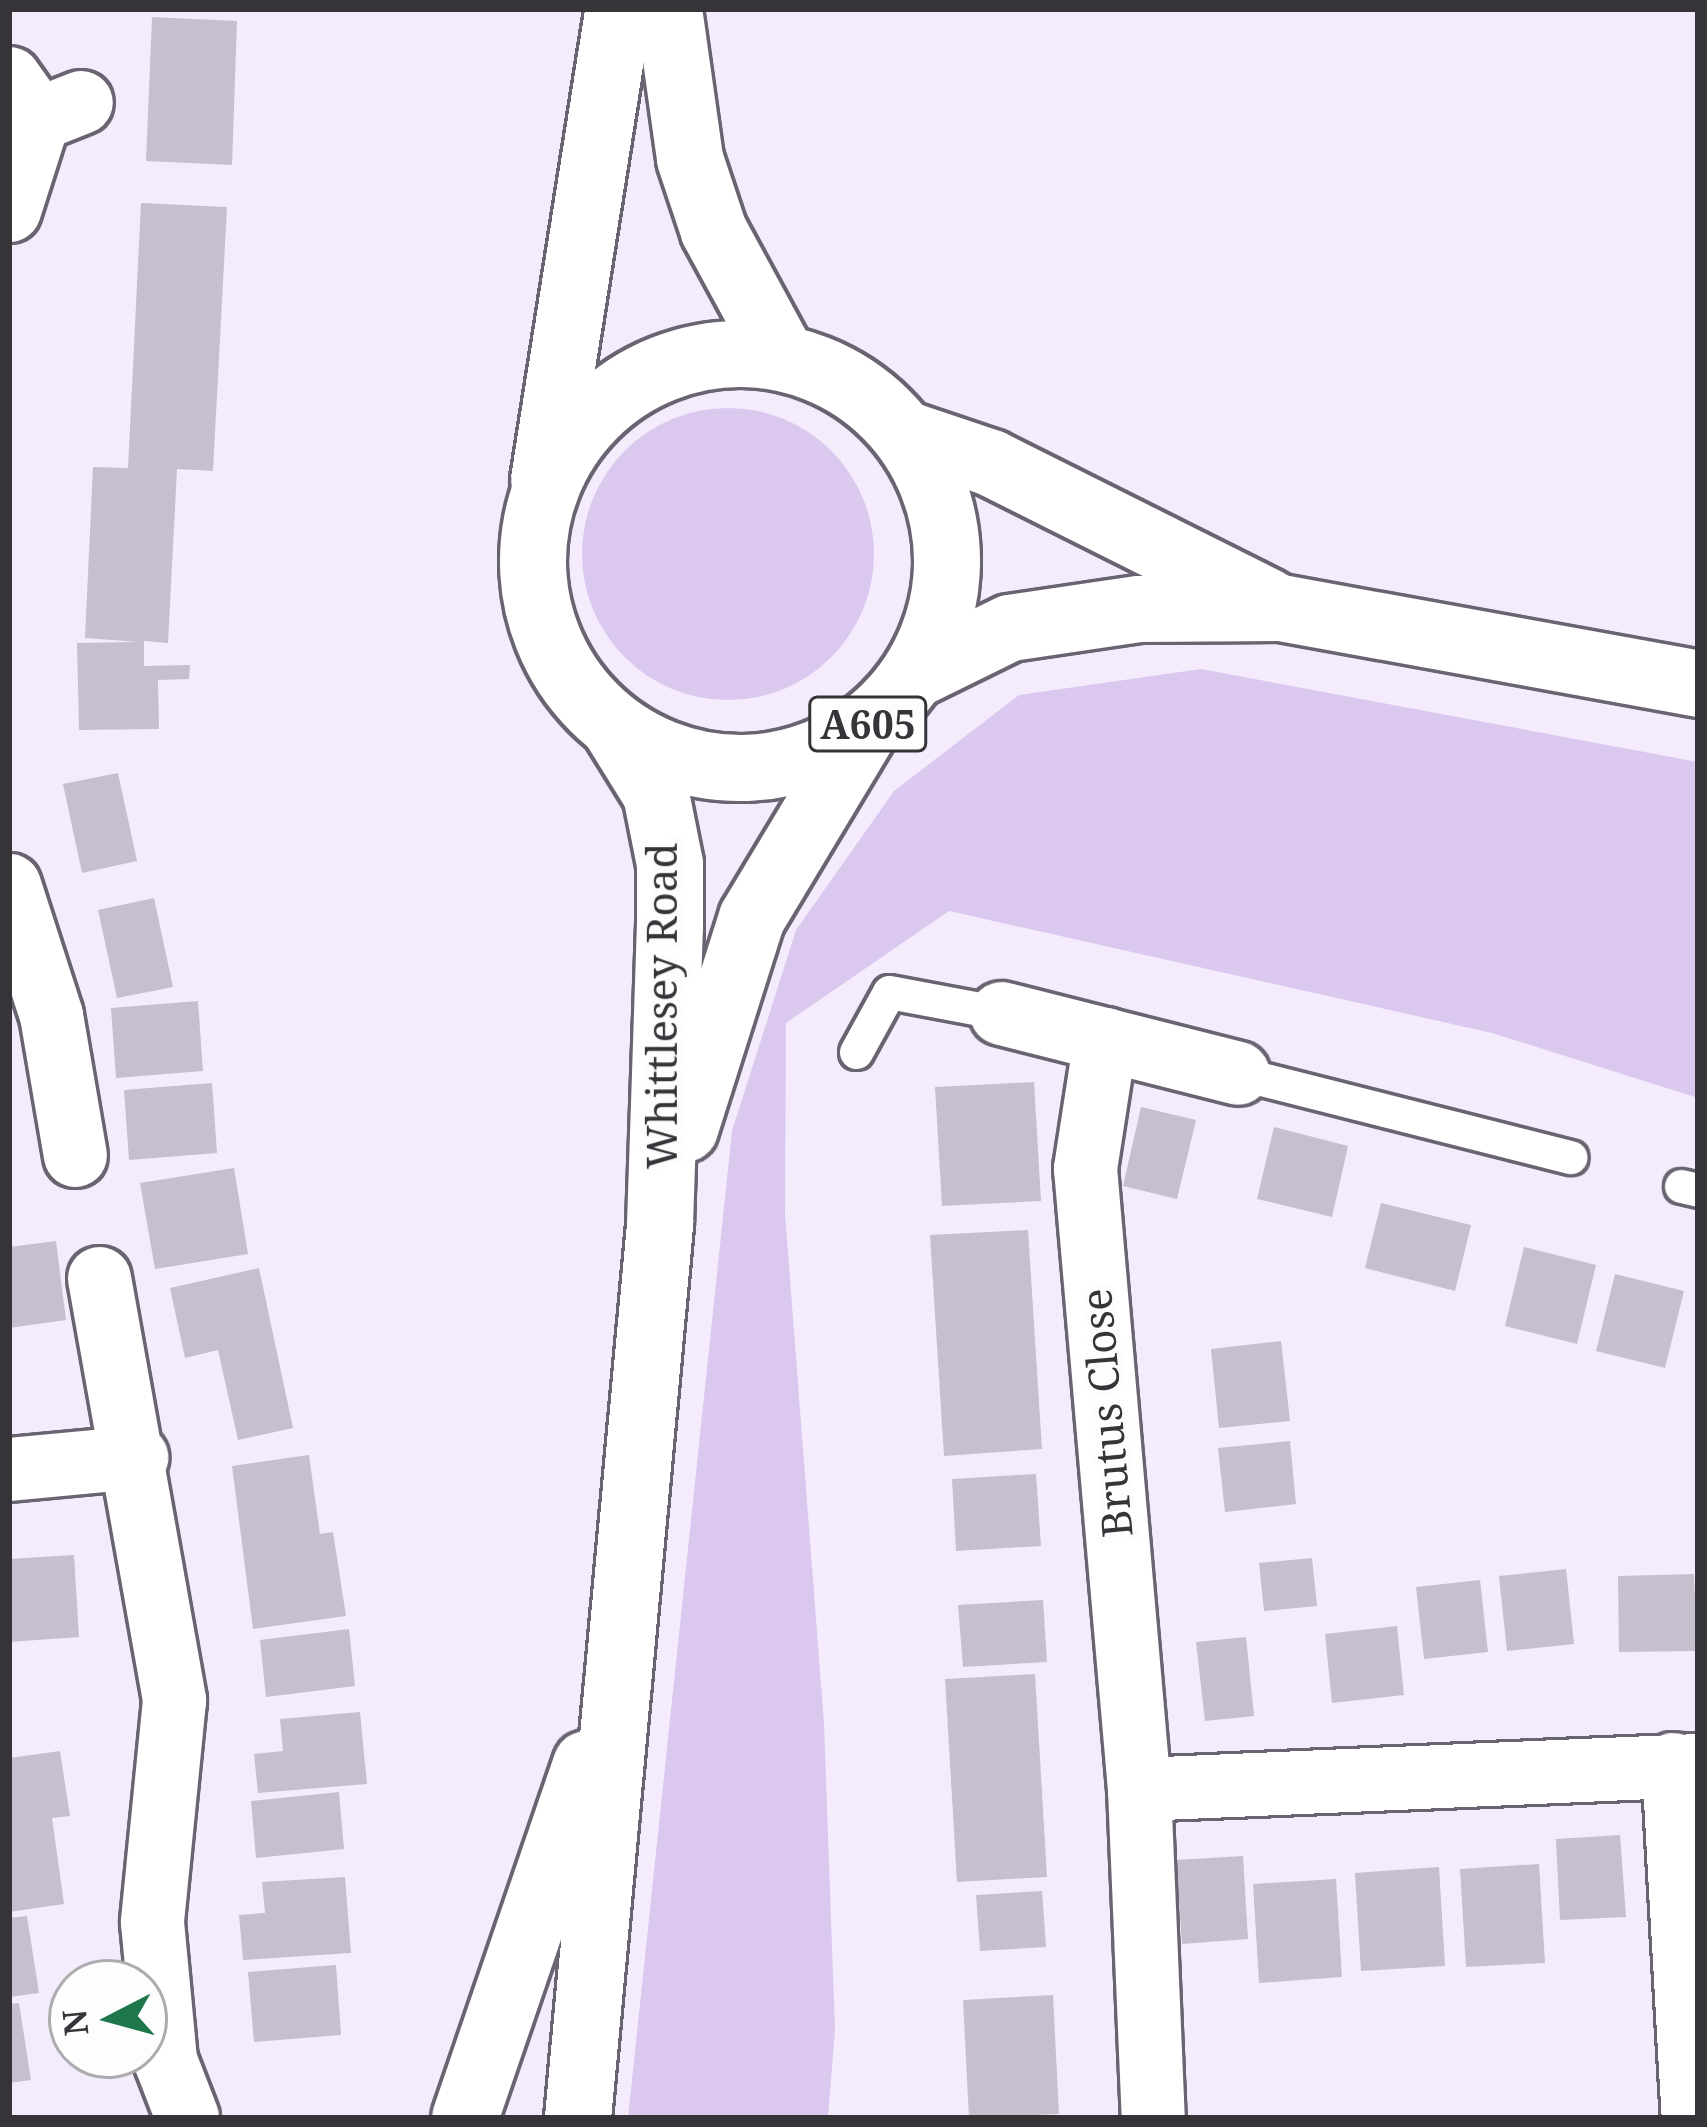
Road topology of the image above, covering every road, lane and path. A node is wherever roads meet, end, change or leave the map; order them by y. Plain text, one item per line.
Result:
1 (620, 9) edge
2 (669, 9) edge
3 (43, 100) edge
4 (9, 210) edge
5 (782, 356) junction
6 (905, 434) junction
7 (542, 495) junction
8 (1281, 608) junction
9 (914, 675) junction
10 (1698, 684) edge
11 (868, 725) junction
12 (615, 728) junction
13 (9, 885) edge
14 (1001, 1013) joint
15 (1105, 1039) junction
16 (856, 1052) dead end
17 (1238, 1073) joint
18 (75, 1155) dead end
19 (1570, 1157) dead end
20 (659, 1225) junction
21 (99, 1278) dead end
22 (136, 1457) junction
23 (9, 1469) edge
24 (616, 1670) junction
25 (1686, 1765) edge
26 (1138, 1789) junction
27 (188, 2118) edge
28 (465, 2118) edge
29 (578, 2118) edge
30 (1153, 2118) edge
31 (1693, 2118) edge

1 - 7 main road, A605
2 - 5 main road
3 - 4 street
5 - 6 main road, A605
5 - 7 main road, A605
6 - 8 main road, A605
6 - 9 main road, A605
7 - 12 main road, A605
8 - 9 main road, A605
8 - 10 main road, A605
9 - 11 main road, A605
11 - 12 main road, A605
11 - 20 main road, Whittlesey Road
12 - 20 main road, Whittlesey Road
13 - 18 street
14 - 15 street
14 - 16 lane
15 - 17 street
15 - 26 street, Brutus Close
17 - 19 lane
20 - 24 main road, Whittlesey Road
21 - 22 street
22 - 23 street
22 - 27 street
24 - 28 main road, Whittlesey Road
24 - 29 main road, Whittlesey Road
25 - 26 street
25 - 31 street
26 - 30 street, Brutus Close

